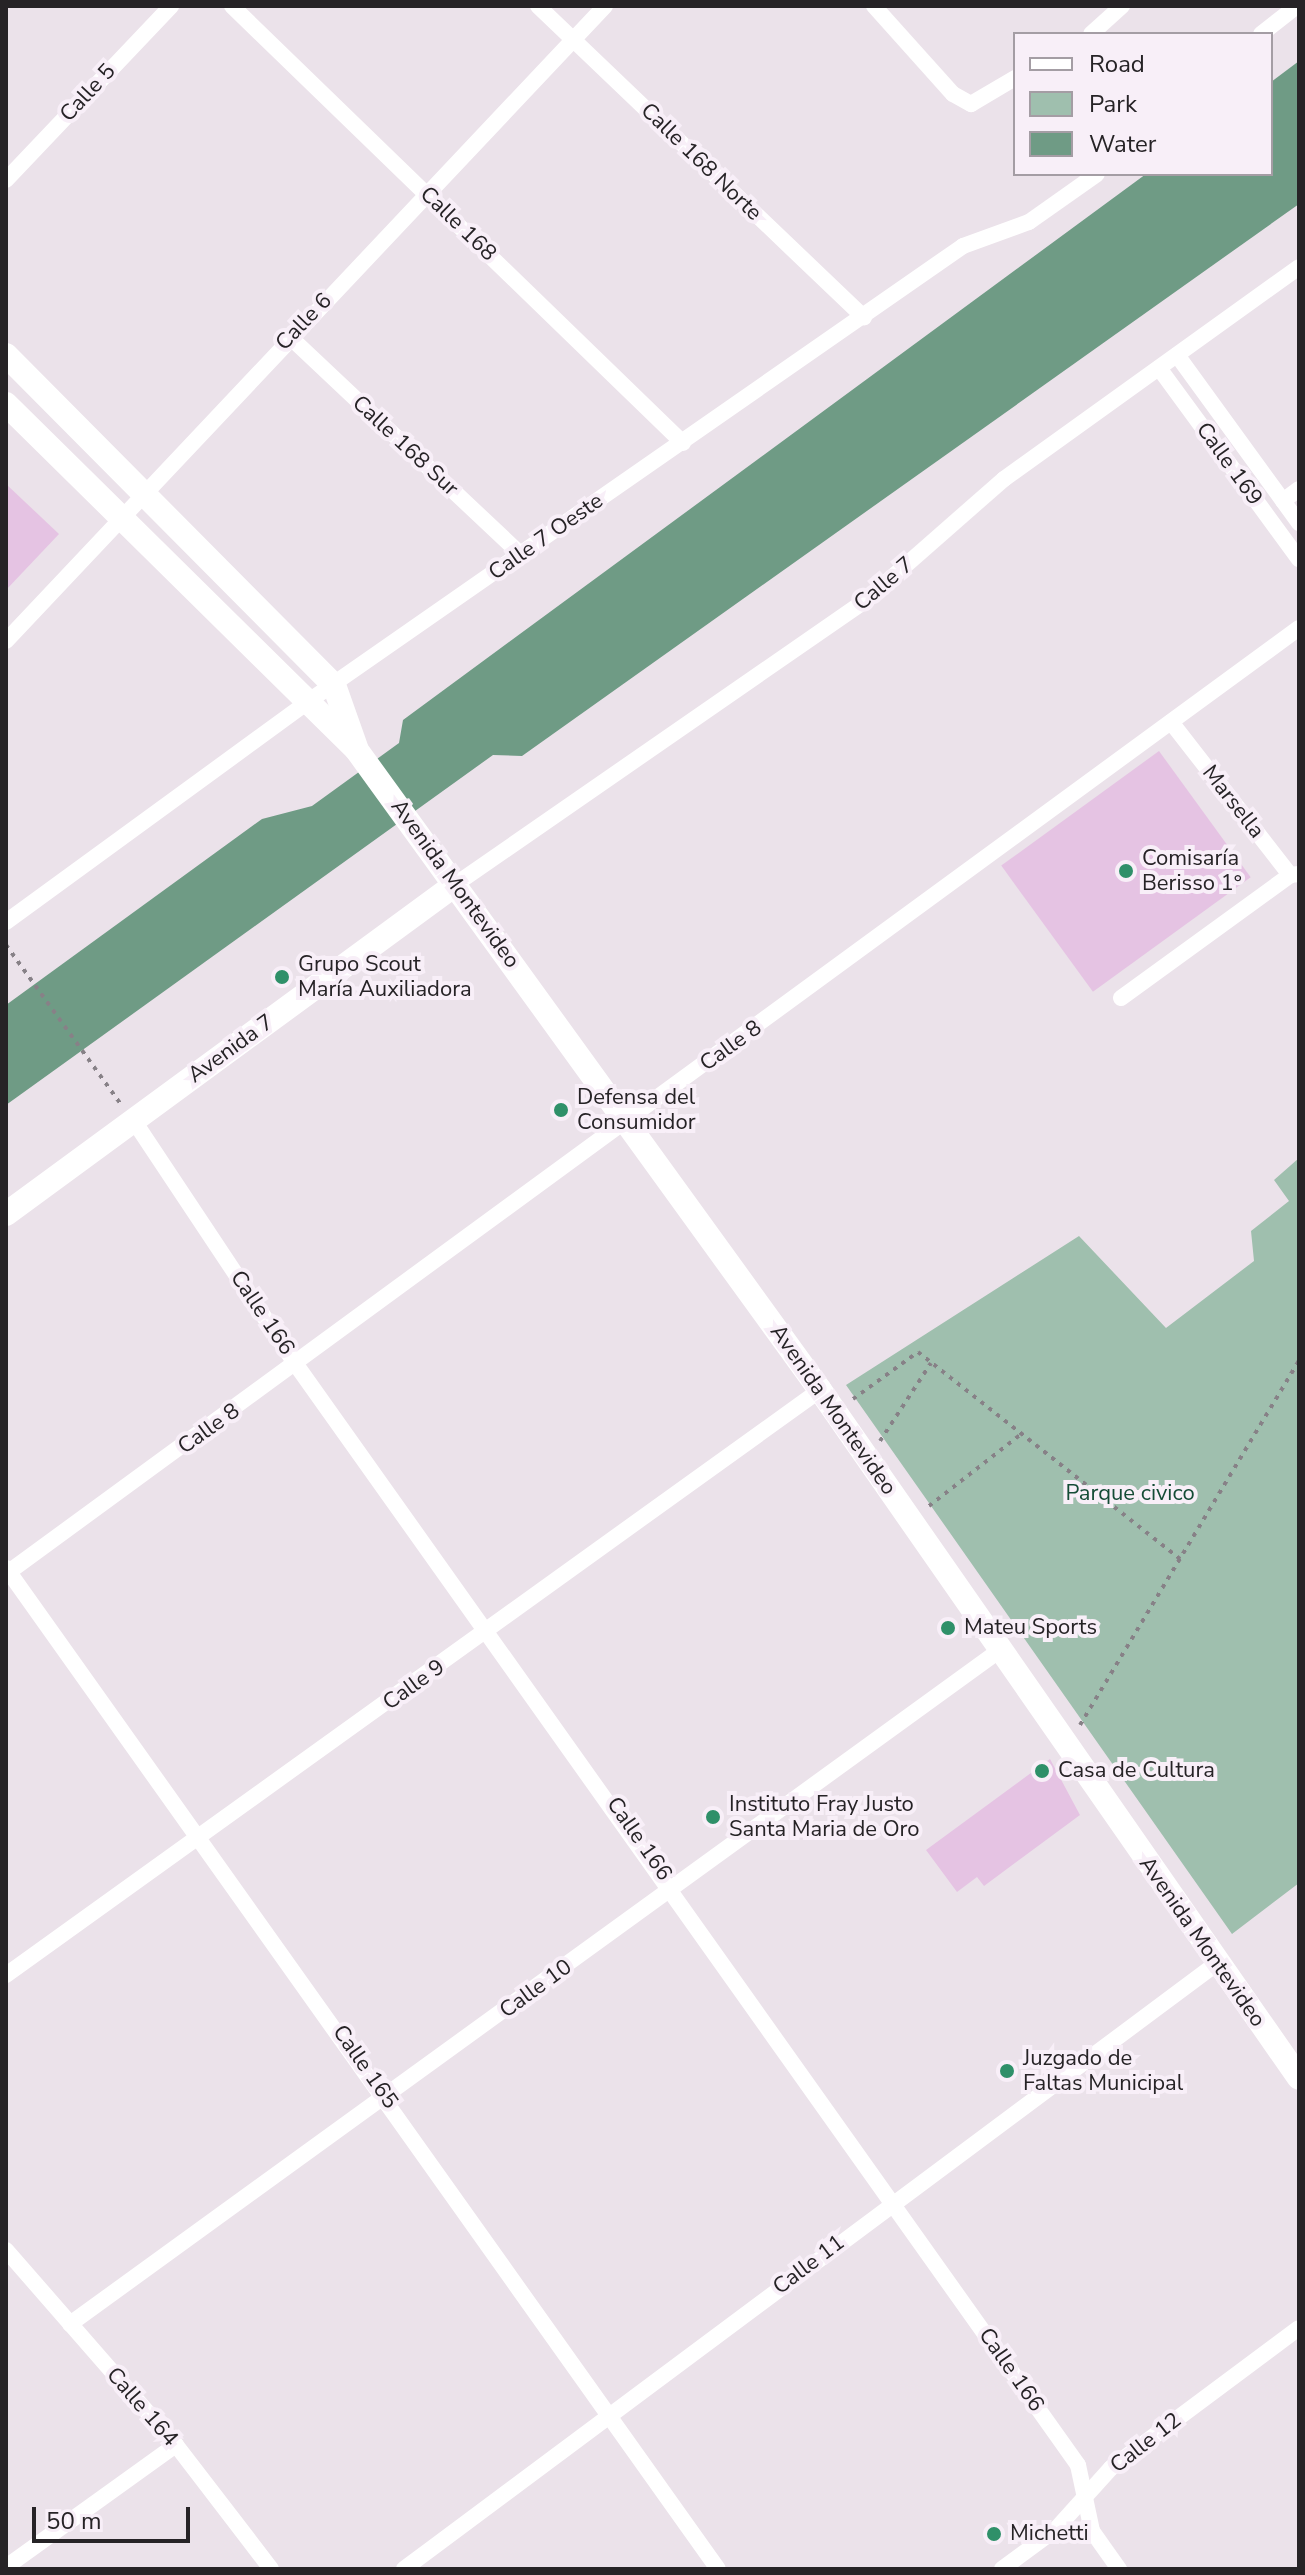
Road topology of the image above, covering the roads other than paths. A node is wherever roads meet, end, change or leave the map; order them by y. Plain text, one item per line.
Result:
1 (171, 6) edge
2 (232, 6) edge
3 (538, 6) edge
4 (605, 6) edge
5 (874, 6) edge
6 (1122, 6) edge
7 (1297, 6) edge
8 (1093, 32) edge
9 (1264, 32) edge
10 (573, 39) junction
11 (1013, 79) edge
12 (1094, 176) edge
13 (6, 180) edge
14 (427, 193) junction
15 (1299, 267) edge
16 (864, 318) junction
17 (290, 337) junction
18 (6, 355) edge
19 (1177, 355) junction
20 (1159, 368) junction
21 (6, 404) edge
22 (683, 443) junction
23 (1299, 489) edge
24 (144, 490) junction
25 (1283, 501) junction
26 (123, 515) junction
27 (1299, 523) edge
28 (520, 554) junction
29 (1299, 559) edge
30 (1299, 628) edge
31 (6, 641) edge
32 (334, 685) junction
33 (306, 703) junction
34 (1171, 722) junction
35 (356, 749) junction
36 (1295, 875) edge
37 (456, 884) junction
38 (6, 922) edge
39 (1121, 998) dead end
40 (134, 1121) junction
41 (629, 1121) junction
42 (6, 1214) edge
43 (297, 1366) junction
44 (820, 1390) junction
45 (7, 1572) edge
46 (491, 1630) junction
47 (1000, 1650) junction
48 (202, 1838) junction
49 (674, 1889) junction
50 (1216, 1964) junction
51 (6, 1975) edge
52 (1299, 2078) edge
53 (386, 2097) junction
54 (893, 2202) junction
55 (6, 2250) edge
56 (70, 2324) junction
57 (1299, 2328) edge
58 (608, 2416) junction
59 (176, 2445) junction
60 (1085, 2497) junction
61 (6, 2567) edge
62 (271, 2569) edge
63 (404, 2569) edge
64 (718, 2569) edge
65 (1002, 2569) edge
66 (1119, 2569) edge

1 - 13 street, Calle 5
2 - 14 street, Calle 168
3 - 10 street, Calle 168 Norte
4 - 10 street, Calle 6
5 - 11 street
6 - 8 street
7 - 9 street
10 - 14 street, Calle 6
10 - 16 street, Calle 168 Norte
12 - 16 street, Calle 7 Oeste
14 - 17 street, Calle 6
14 - 22 street, Calle 168
15 - 19 street, Calle 7
16 - 22 street, Calle 7 Oeste
17 - 24 street, Calle 6
17 - 28 street, Calle 168 Sur
18 - 24 main road, Avenida Montevideo
19 - 20 street, Calle 7
19 - 25 street, Calle 169
20 - 29 street, Calle 169
20 - 37 street, Calle 7
21 - 26 main road, Avenida Montevideo
22 - 28 street, Calle 7 Oeste
23 - 25 street
24 - 26 street, Calle 6
24 - 32 main road, Avenida Montevideo
25 - 27 street, Calle 169
26 - 31 street, Calle 6
26 - 33 main road, Avenida Montevideo
28 - 32 street, Calle 7 Oeste
30 - 34 street, Calle 8
32 - 33 street, Calle 7 Oeste
32 - 35 main road, Avenida Montevideo
33 - 35 main road, Avenida Montevideo
33 - 38 street, Calle 7 Oeste
34 - 36 street, Marsella
34 - 41 street, Calle 8
35 - 37 main road, Avenida Montevideo
36 - 39 street
37 - 40 main road, Avenida 7
37 - 41 main road, Avenida Montevideo
40 - 42 main road, Avenida 7
40 - 43 street, Calle 166
41 - 43 street, Calle 8
41 - 44 main road, Avenida Montevideo
43 - 45 street, Calle 8
43 - 46 street, Calle 166
44 - 46 street, Calle 9
44 - 47 main road, Avenida Montevideo
45 - 48 street, Calle 165
46 - 48 street, Calle 9
46 - 49 street, Calle 166
47 - 49 street, Calle 10
47 - 50 main road, Avenida Montevideo
48 - 51 street, Calle 9
48 - 53 street, Calle 165
49 - 53 street, Calle 10
49 - 54 street, Calle 166
50 - 52 main road, Avenida Montevideo
50 - 54 street, Calle 11
53 - 56 street, Calle 10
53 - 58 street, Calle 165
54 - 58 street, Calle 11
54 - 60 street, Calle 166
55 - 56 street, Calle 164
56 - 59 street, Calle 164
57 - 60 street, Calle 12
58 - 63 street, Calle 11
58 - 64 street, Calle 165
59 - 61 street
59 - 62 street, Calle 164
60 - 65 street, Calle 12
60 - 66 street, Calle 166

